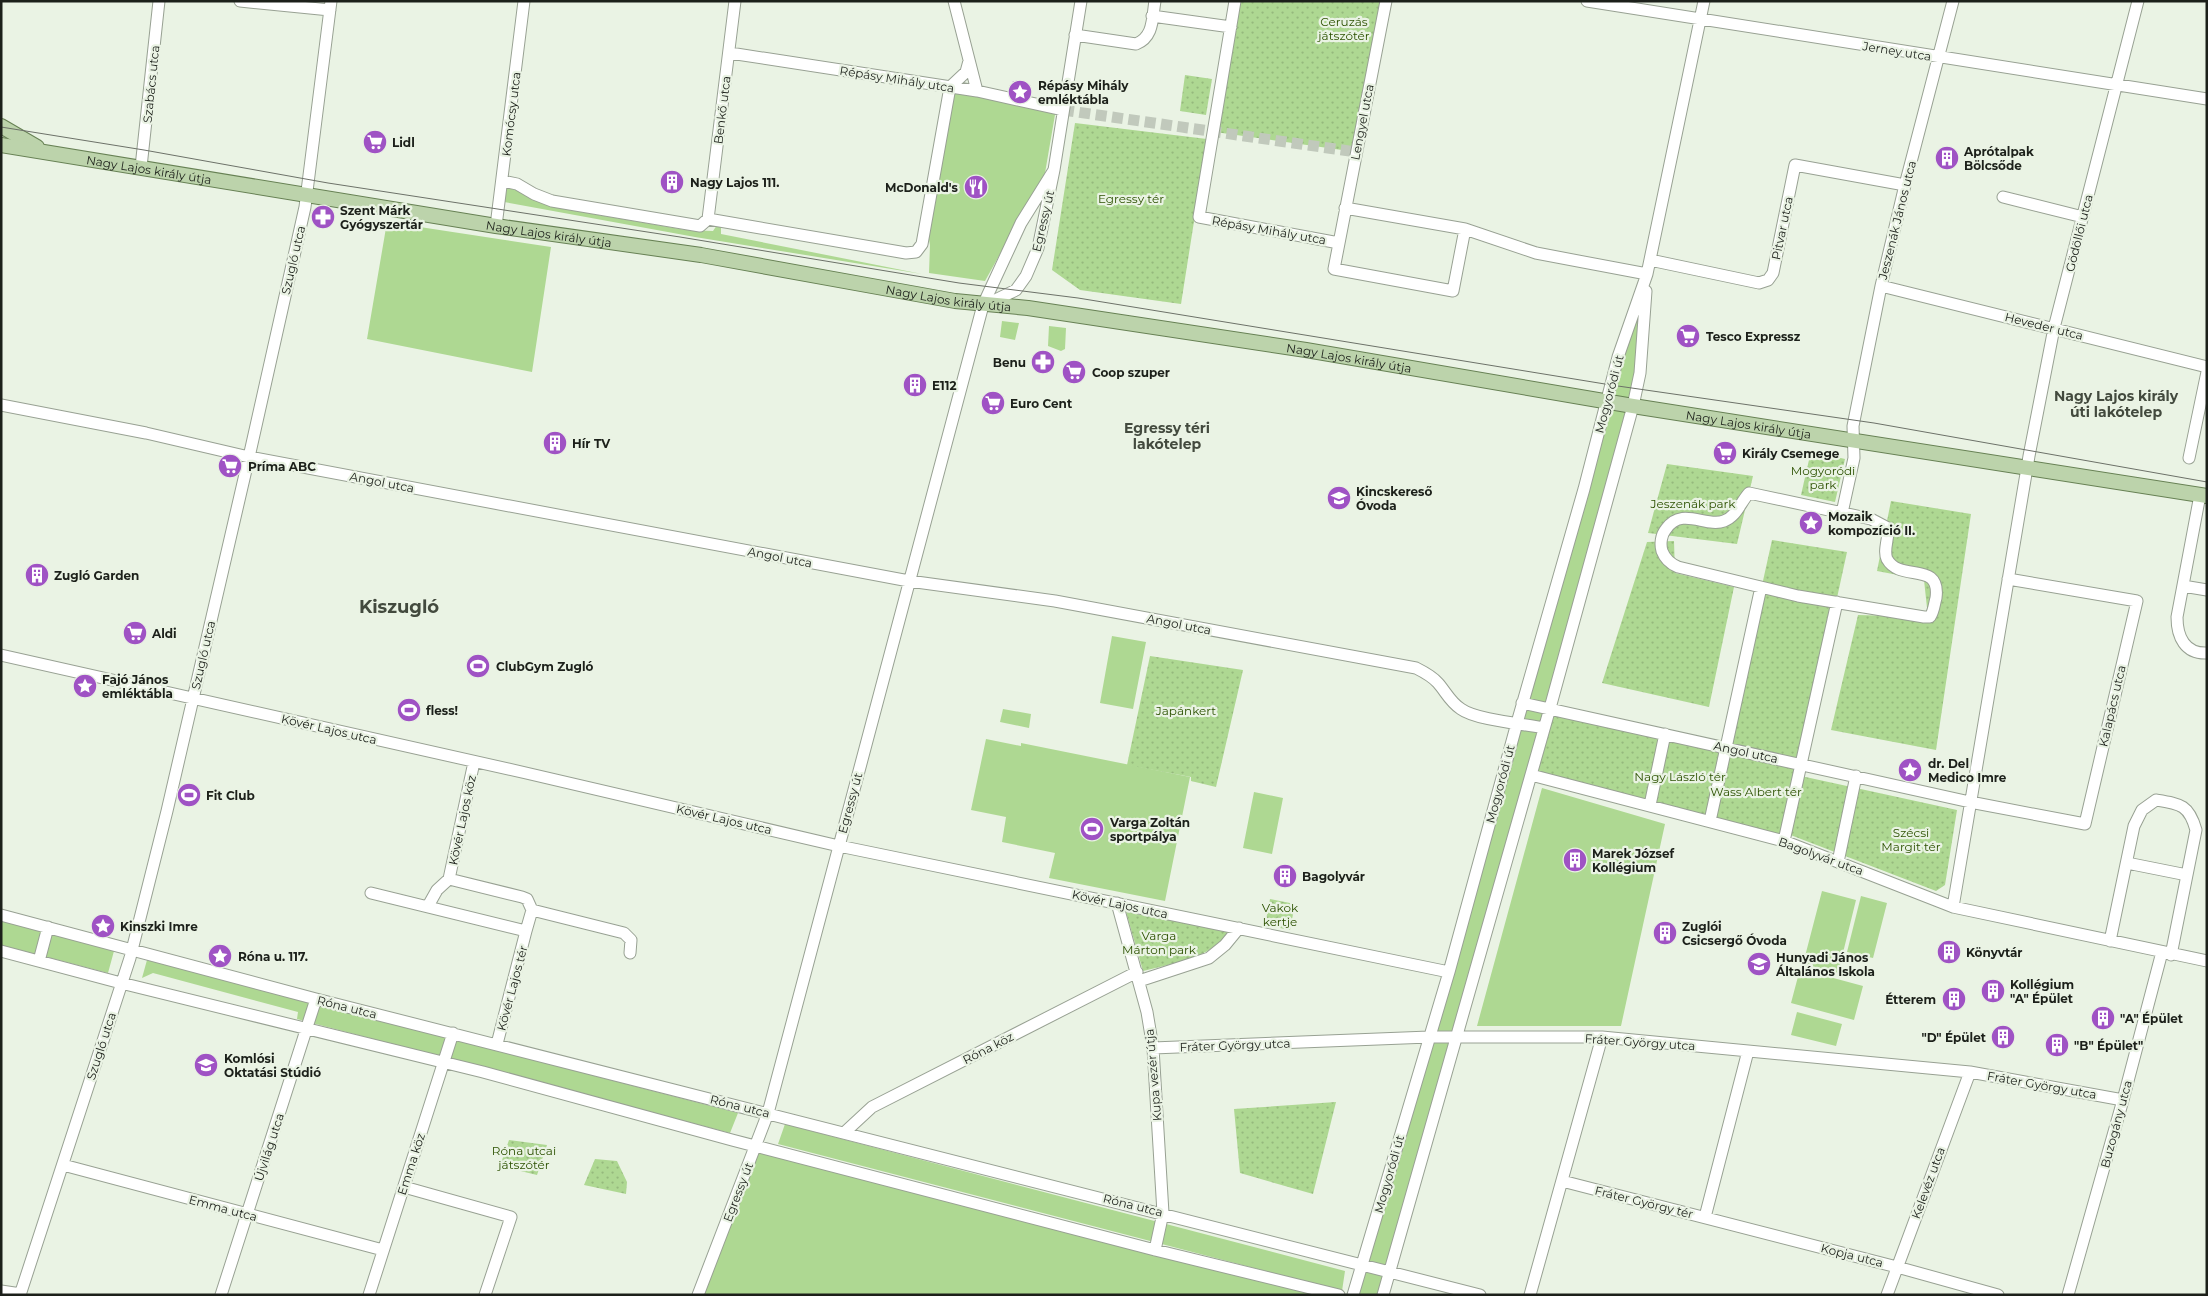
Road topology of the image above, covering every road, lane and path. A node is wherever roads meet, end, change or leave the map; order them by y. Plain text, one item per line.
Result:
1 (159, 1) edge
2 (240, 1) edge
3 (524, 1) edge
4 (735, 1) edge
5 (954, 1) edge
6 (1081, 1) edge
7 (1155, 1) edge
8 (1235, 1) edge
9 (1386, 1) edge
10 (1588, 1) edge
11 (1704, 1) edge
12 (1953, 1) edge
13 (2138, 1) edge
14 (331, 6) edge
15 (1152, 16) junction
16 (1700, 20) junction
17 (1231, 27) junction
18 (1075, 35) junction
19 (730, 53) junction
20 (1939, 58) junction
21 (969, 61) junction
22 (2116, 83) junction
23 (950, 87) junction
24 (977, 91) junction
25 (2207, 99) edge
26 (1063, 110) junction
27 (1, 126) edge
28 (1, 145) edge
29 (45, 151) junction
30 (141, 167) junction
31 (1054, 170) junction
32 (502, 182) junction
33 (1905, 185) junction
34 (307, 195) junction
35 (2003, 197) dead end
36 (1345, 208) junction
37 (2084, 217) junction
38 (708, 219) junction
39 (1021, 224) junction
40 (496, 226) junction
41 (1042, 227) junction
42 (1465, 229) junction
43 (1338, 243) junction
44 (1650, 260) junction
45 (1647, 274) junction
46 (1881, 286) junction
47 (983, 305) junction
48 (2054, 328) junction
49 (2207, 367) edge
50 (2207, 372) edge
51 (2205, 388) edge
52 (1607, 402) junction
53 (1, 405) edge
54 (1633, 406) junction
55 (2202, 412) edge
56 (1854, 441) junction
57 (249, 457) junction
58 (2189, 458) dead end
59 (2028, 466) junction
60 (2203, 495) edge
61 (1842, 513) junction
62 (2008, 579) junction
63 (909, 581) junction
64 (2183, 586) junction
65 (1761, 587) junction
66 (2207, 590) edge
67 (1837, 602) junction
68 (2207, 653) edge
69 (1, 655) edge
70 (193, 699) junction
71 (1522, 703) junction
72 (1550, 708) junction
73 (1517, 723) junction
74 (1544, 728) junction
75 (1665, 734) junction
76 (1726, 748) junction
77 (474, 762) junction
78 (1801, 764) junction
79 (1531, 775) junction
80 (1856, 776) junction
81 (1970, 802) junction
82 (1650, 805) junction
83 (1710, 822) junction
84 (1784, 841) junction
85 (839, 846) junction
86 (1838, 862) junction
87 (2126, 863) junction
88 (2187, 875) junction
89 (449, 879) junction
90 (372, 892) dead end
91 (1117, 903) junction
92 (428, 906) junction
93 (1952, 907) junction
94 (532, 910) junction
95 (1, 915) edge
96 (48, 927) junction
97 (1239, 928) junction
98 (526, 931) junction
99 (2110, 941) junction
100 (132, 950) junction
101 (1, 951) edge
102 (630, 953) dead end
103 (2167, 954) junction
104 (39, 961) junction
105 (2207, 961) edge
106 (1449, 972) junction
107 (1138, 977) junction
108 (121, 983) junction
109 (316, 999) junction
110 (307, 1029) junction
111 (453, 1033) junction
112 (1429, 1037) junction
113 (1457, 1037) junction
114 (1602, 1037) junction
115 (497, 1044) junction
116 (1152, 1048) junction
117 (1748, 1051) junction
118 (443, 1063) junction
119 (1970, 1072) junction
120 (2123, 1100) junction
121 (768, 1112) junction
122 (845, 1132) junction
123 (755, 1146) junction
124 (63, 1165) junction
125 (1562, 1181) junction
126 (404, 1187) junction
127 (1163, 1213) junction
128 (248, 1214) junction
129 (1705, 1218) junction
130 (383, 1250) junction
131 (1155, 1250) junction
132 (1362, 1266) junction
133 (1897, 1267) junction
134 (1390, 1271) junction
135 (1, 1291) edge
136 (20, 1294) edge
137 (221, 1295) edge
138 (368, 1295) edge
139 (485, 1295) edge
140 (698, 1295) edge
141 (1339, 1295) edge
142 (1353, 1295) edge
143 (1383, 1295) edge
144 (1480, 1295) edge
145 (1530, 1295) edge
146 (1887, 1295) edge
147 (1998, 1295) edge
148 (2068, 1295) edge

1 - 30 street, Szabács utca
2 - 14 street
3 - 32 street, Komócsy utca
4 - 19 street, Benkő utca
5 - 21 street
6 - 18 street, Egressy út
7 - 15 street
8 - 17 street
9 - 36 street, Lengyel utca
10 - 16 street, Jerney utca
11 - 16 street, Mogyoródi út
12 - 20 street, Jeszenák János utca
13 - 22 street, Gödöllői utca
14 - 34 street, Szugló utca
15 - 17 street
15 - 18 street
16 - 20 street, Jerney utca
16 - 44 street, Mogyoródi út
17 - 43 street, Répásy Mihály utca
18 - 26 street, Egressy út
19 - 23 street, Répásy Mihály utca
19 - 38 street, Benkő utca
20 - 22 street, Jerney utca
20 - 33 street, Jeszenák János utca
21 - 23 street
21 - 24 street
22 - 25 street, Jerney utca
22 - 37 street, Gödöllői utca
23 - 24 street, Répásy Mihály utca
23 - 38 street
24 - 26 street, Répásy Mihály utca
26 - 31 street, Egressy út
27 - 29 main road, Nagy Lajos király útja
28 - 29 main road, Nagy Lajos király útja
29 - 30 main road, Nagy Lajos király útja
30 - 34 main road, Nagy Lajos király útja
31 - 39 street, Egressy út
31 - 41 street, Egressy út
32 - 38 street
32 - 40 street, Komócsy utca
33 - 44 street, Pitvar utca
33 - 46 street, Jeszenák János utca
34 - 40 main road, Nagy Lajos király útja
34 - 57 street, Szugló utca
35 - 37 street
36 - 42 street
36 - 43 street, Lengyel utca
37 - 48 street, Gödöllői utca
39 - 41 street
39 - 47 street, Egressy út
40 - 47 main road, Nagy Lajos király útja
41 - 47 street, Egressy út
42 - 43 street
42 - 45 street
44 - 45 street, Mogyoródi út
45 - 52 street, Mogyoródi út
45 - 54 street, Mogyoródi út
46 - 48 street, Heveder utca
46 - 56 street, Jeszenák János utca
47 - 52 main road, Nagy Lajos király útja
47 - 63 street, Egressy út
48 - 49 street, Heveder utca
48 - 59 street, Gödöllői utca
50 - 51 street
51 - 55 street
52 - 54 main road, Nagy Lajos király útja
52 - 71 street, Mogyoródi út
53 - 57 street, Angol utca
54 - 56 main road, Nagy Lajos király útja
54 - 72 street, Mogyoródi út
55 - 58 street
56 - 59 main road, Nagy Lajos király útja
56 - 61 street
57 - 63 street, Angol utca
57 - 70 street, Szugló utca
59 - 60 main road, Nagy Lajos király útja
59 - 62 street
60 - 64 street, Nagy Lajos király útja
61 - 65 street
61 - 67 street
62 - 81 street
62 - 81 street, Kalapács utca
63 - 73 street, Angol utca
63 - 85 street, Egressy út
64 - 66 street
64 - 68 street, Nagy Lajos király útja
65 - 67 street
65 - 76 street
67 - 78 street
69 - 70 street, Kövér Lajos utca
70 - 77 street, Kövér Lajos utca
70 - 100 street, Szugló utca
71 - 72 street, Angol utca
71 - 73 street, Mogyoródi út
72 - 74 street, Mogyoródi út
72 - 75 street, Angol utca
73 - 74 street, Angol utca
73 - 106 street, Mogyoródi út
74 - 79 street, Mogyoródi út
75 - 76 street, Angol utca
75 - 82 street
76 - 78 street, Angol utca
76 - 83 street
77 - 85 street, Kövér Lajos utca
77 - 89 street, Kövér Lajos köz
78 - 80 street, Angol utca
78 - 84 street
79 - 82 street, Bagolyvár utca
79 - 113 street, Mogyoródi út
80 - 81 street, Angol utca
80 - 86 street
81 - 93 street
82 - 83 street, Bagolyvár utca
83 - 84 street, Bagolyvár utca
84 - 86 street, Bagolyvár utca
85 - 91 street, Kövér Lajos utca
85 - 121 street, Egressy út
86 - 93 street, Bagolyvár utca
87 - 88 street
87 - 88 street
87 - 99 street
88 - 103 street
89 - 92 street
89 - 94 street
90 - 92 street, Kövér Lajos tér
91 - 97 street, Kövér Lajos utca
91 - 107 street, Kupa vezér útja
92 - 98 street, Kövér Lajos tér
93 - 99 street, Bagolyvár utca
94 - 98 street, Kövér Lajos tér
94 - 102 street
95 - 96 street, Róna utca
96 - 100 street, Róna utca
96 - 104 street
97 - 106 street, Kövér Lajos utca
97 - 107 street, Róna köz
98 - 115 street, Kövér Lajos tér
99 - 103 street, Bagolyvár utca
100 - 108 street, Szugló utca
100 - 109 street, Róna utca
101 - 104 street
103 - 105 street, Bagolyvár utca
103 - 120 street, Buzogány utca
104 - 108 street
106 - 112 street, Mogyoródi út
107 - 116 street, Kupa vezér útja
107 - 122 street, Róna köz
108 - 110 street
108 - 124 street, Szugló utca
109 - 110 street, Újvilág utca
109 - 111 street, Róna utca
110 - 118 street
110 - 128 street, Újvilág utca
111 - 115 street, Róna utca
111 - 118 street, Emma köz
112 - 113 street, Fráter György utca
112 - 116 street, Fráter György utca
112 - 132 street, Mogyoródi út
113 - 114 street, Fráter György utca
113 - 134 street, Mogyoródi út
114 - 117 street, Fráter György utca
114 - 125 street
115 - 121 street, Róna utca
116 - 127 street, Kupa vezér útja
117 - 119 street, Fráter György utca
117 - 129 street, Fráter György tér
118 - 123 street
118 - 126 street, Emma köz
119 - 120 street, Fráter György utca
119 - 133 street, Kelevéz utca
120 - 148 street, Buzogány utca
121 - 122 street, Róna utca
121 - 123 street, Egressy út
122 - 127 street, Róna utca
123 - 131 street
123 - 140 street, Egressy út
124 - 128 street, Emma utca
124 - 136 street, Szugló utca
125 - 129 street, Fráter György tér
125 - 145 street
126 - 130 street, Emma köz
126 - 139 street
127 - 131 street, Kupa vezér útja
127 - 132 street, Róna utca
128 - 130 street, Emma utca
128 - 137 street, Újvilág utca
129 - 133 street, Kopja utca
130 - 138 street, Emma köz
131 - 141 street
132 - 134 street, Róna utca
132 - 142 street, Mogyoródi út
133 - 146 street, Kelevéz utca
133 - 147 street, Kopja utca
134 - 143 street, Mogyoródi út
134 - 144 street, Róna utca
135 - 136 street

